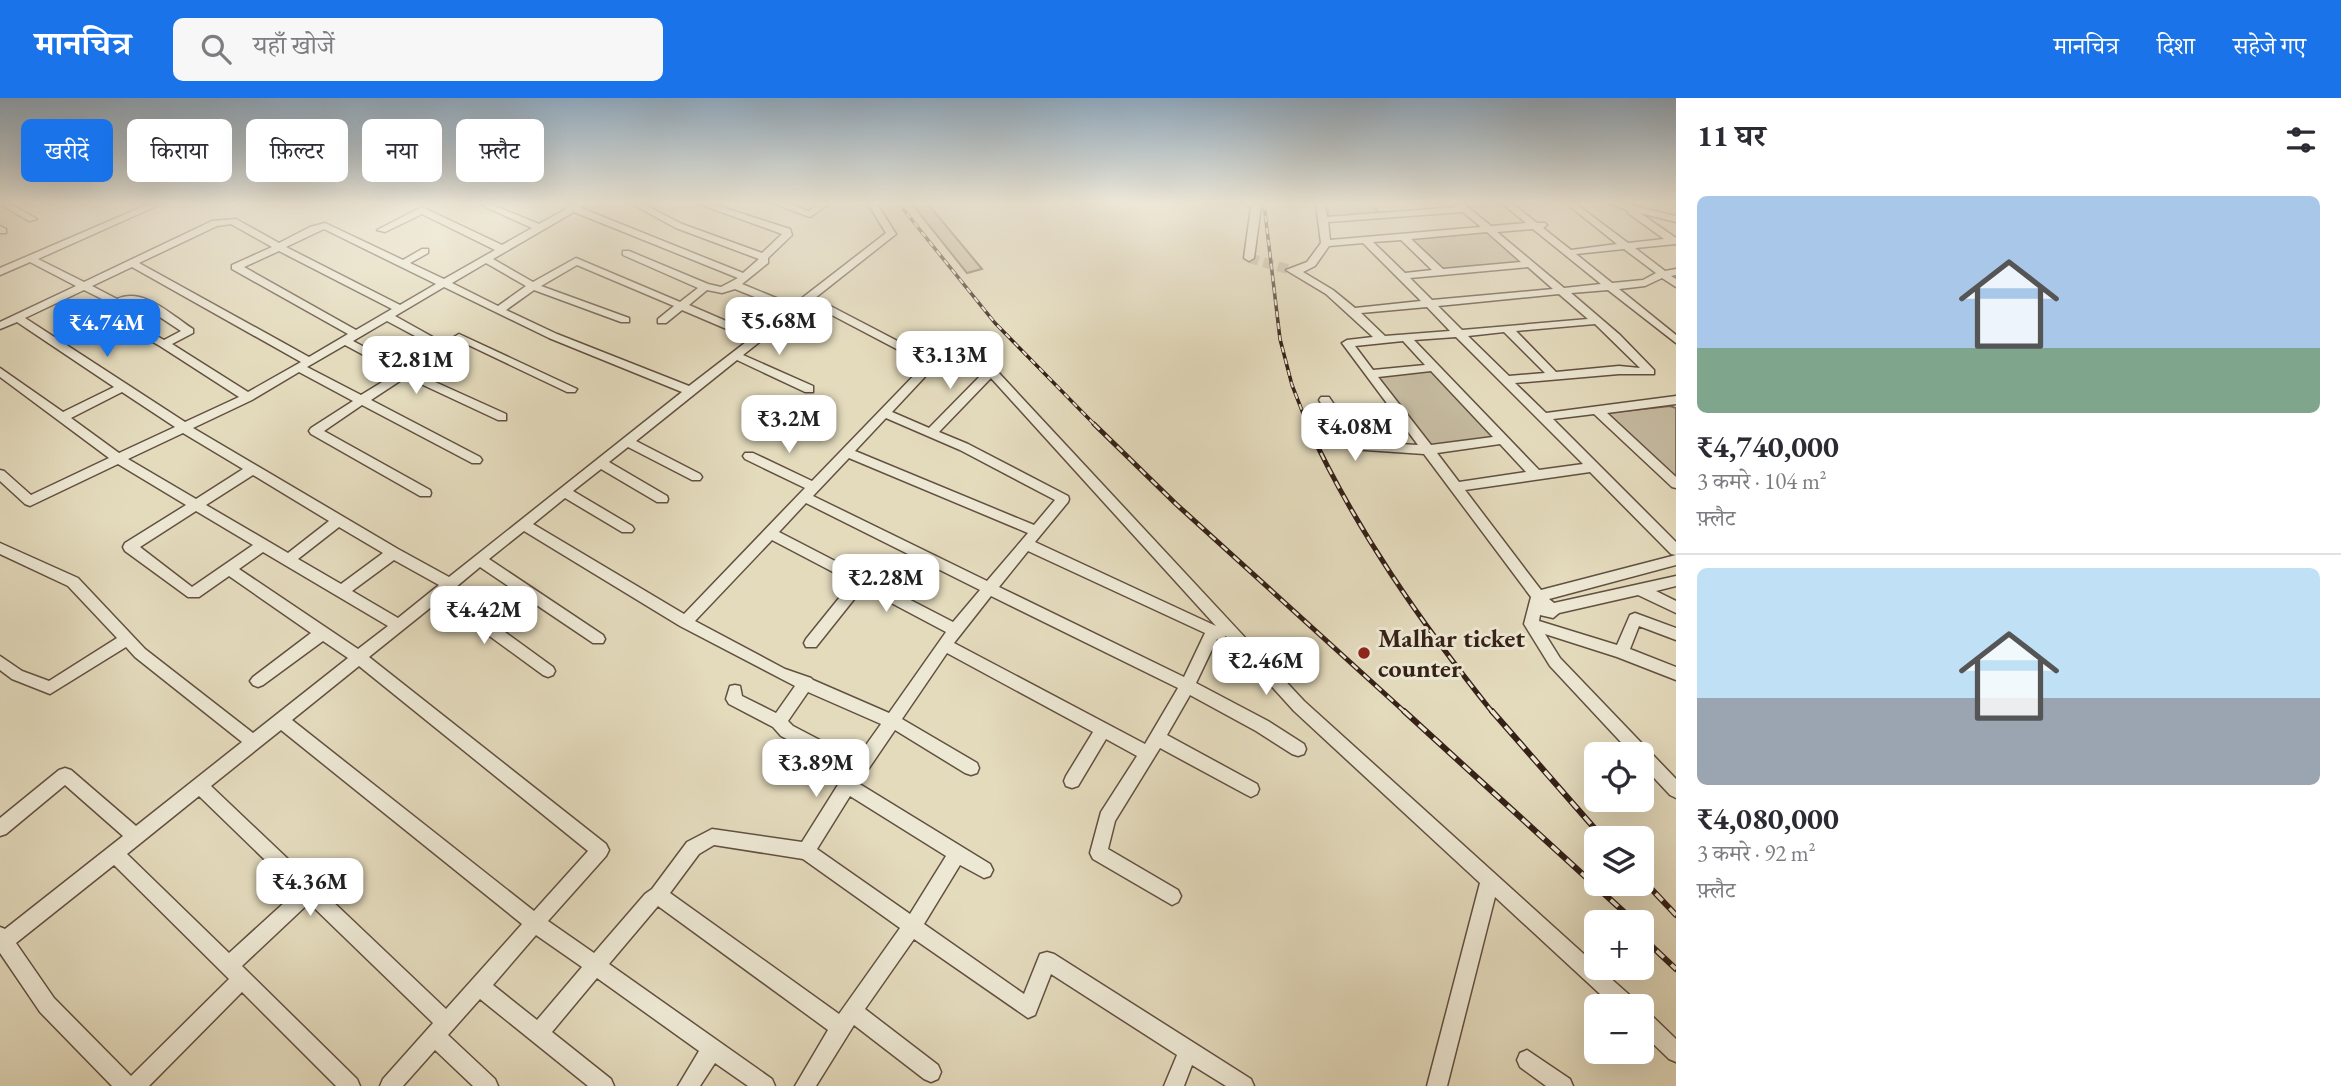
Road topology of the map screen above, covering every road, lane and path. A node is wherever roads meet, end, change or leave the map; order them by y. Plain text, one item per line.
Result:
1 (51, 250) edge
2 (160, 250) edge
3 (272, 250) edge
4 (285, 250) edge
5 (376, 250) edge
6 (499, 250) edge
7 (680, 250) edge
8 (744, 250) edge
9 (771, 250) edge
10 (870, 250) edge
11 (1250, 250) edge
12 (1321, 250) edge
13 (1376, 250) edge
14 (1417, 250) edge
15 (1514, 250) edge
16 (1570, 250) edge
17 (1584, 250) edge
18 (1632, 250) edge
19 (425, 251) dead end
20 (1575, 251) joint
21 (626, 253) dead end
22 (763, 257) junction
23 (1249, 258) dead end
24 (31, 259) junction
25 (485, 259) junction
26 (132, 263) junction
27 (404, 263) junction
28 (1530, 264) junction
29 (0, 272) edge
30 (1440, 272) junction
31 (1676, 272) edge
32 (1662, 274) junction
33 (1402, 276) junction
34 (744, 277) junction
35 (443, 282) junction
36 (1676, 284) edge
37 (735, 285) junction
38 (85, 286) junction
39 (533, 286) junction
40 (1615, 286) junction
41 (705, 287) junction
42 (1561, 291) junction
43 (808, 298) junction
44 (117, 303) junction
45 (1429, 303) junction
46 (681, 306) junction
47 (400, 309) junction
48 (794, 309) junction
49 (499, 310) junction
50 (1353, 311) junction
51 (18, 317) junction
52 (388, 317) junction
53 (625, 320) dead end
54 (662, 321) dead end
55 (1596, 321) junction
56 (1659, 321) junction
57 (1676, 321) edge
58 (0, 326) edge
59 (1507, 329) junction
60 (1676, 331) edge
61 (1458, 333) junction
62 (757, 338) junction
63 (1406, 338) junction
64 (352, 339) junction
65 (1382, 340) junction
66 (1676, 340) edge
67 (434, 342) dead end
68 (164, 344) junction
69 (735, 355) junction
70 (931, 364) junction
71 (305, 365) junction
72 (1434, 367) junction
73 (992, 371) junction
74 (404, 372) junction
75 (1370, 374) junction
76 (1554, 376) junction
77 (3, 379) edge
78 (1505, 380) junction
79 (121, 388) junction
80 (571, 389) dead end
81 (809, 389) dead end
82 (690, 391) junction
83 (248, 397) junction
84 (1325, 400) dead end
85 (1676, 400) edge
86 (360, 401) junction
87 (1597, 410) junction
88 (884, 413) junction
89 (502, 417) dead end
90 (1541, 417) junction
91 (61, 418) junction
92 (186, 427) junction
93 (930, 434) junction
94 (1502, 440) junction
95 (626, 441) junction
96 (1427, 450) junction
97 (847, 453) junction
98 (749, 456) dead end
99 (120, 460) junction
100 (476, 460) dead end
101 (600, 463) junction
102 (1592, 467) junction
103 (254, 468) junction
104 (0, 474) edge
105 (1536, 475) junction
106 (696, 477) dead end
107 (1676, 484) edge
108 (815, 487) junction
109 (1456, 487) junction
110 (564, 492) junction
111 (425, 493) dead end
112 (804, 497) junction
113 (662, 499) dead end
114 (195, 505) junction
115 (340, 520) junction
116 (524, 525) junction
117 (627, 529) dead end
118 (1036, 531) junction
119 (770, 533) junction
120 (1026, 544) junction
121 (263, 545) junction
122 (0, 548) edge
123 (1676, 550) edge
124 (393, 553) junction
125 (288, 560) junction
126 (1676, 560) edge
127 (480, 561) junction
128 (229, 569) junction
129 (1634, 570) junction
130 (861, 581) junction
131 (1676, 581) edge
132 (445, 588) junction
133 (1647, 588) junction
134 (989, 589) junction
135 (341, 592) junction
136 (1538, 596) junction
137 (1673, 606) edge
138 (1553, 611) junction
139 (1532, 617) junction
140 (685, 622) junction
141 (398, 625) junction
142 (955, 631) junction
143 (1213, 631) junction
144 (1671, 632) edge
145 (321, 633) junction
146 (127, 639) junction
147 (597, 639) dead end
148 (811, 643) dead end
149 (945, 645) junction
150 (1243, 645) junction
151 (1621, 652) junction
152 (358, 657) junction
153 (0, 662) edge
154 (548, 671) dead end
155 (1676, 674) edge
156 (258, 681) dead end
157 (806, 682) junction
158 (1187, 685) junction
159 (736, 691) dead end
160 (280, 720) junction
161 (779, 722) junction
162 (894, 722) junction
163 (1103, 730) junction
164 (1157, 738) junction
165 (253, 742) junction
166 (1298, 749) dead end
167 (1148, 754) junction
168 (971, 768) dead end
169 (859, 769) junction
170 (1072, 781) dead end
171 (847, 785) junction
172 (200, 786) junction
173 (1251, 789) dead end
174 (1676, 790) edge
175 (0, 828) edge
176 (137, 836) junction
177 (806, 851) junction
178 (115, 854) junction
179 (957, 854) junction
180 (984, 870) dead end
181 (1490, 880) junction
182 (309, 891) junction
183 (658, 895) junction
184 (1172, 896) dead end
185 (535, 923) junction
186 (913, 925) junction
187 (1, 940) edge
188 (597, 964) junction
189 (236, 973) junction
190 (479, 986) junction
191 (1614, 994) edge
192 (847, 1019) junction
193 (441, 1029) junction
194 (1654, 1031) edge
195 (538, 1033) junction
196 (713, 1048) junction
197 (1188, 1051) junction
198 (1676, 1052) edge
199 (1527, 1060) dead end
200 (931, 1072) dead end
201 (127, 1086) edge
202 (135, 1086) edge
203 (350, 1086) edge
204 (390, 1086) edge
205 (488, 1086) edge
206 (603, 1086) edge
207 (688, 1086) edge
208 (765, 1086) edge
209 (805, 1086) edge
210 (1174, 1086) edge
211 (1244, 1086) edge
212 (1437, 1086) edge
213 (1563, 1086) edge

1 - 24 street
2 - 26 street
3 - 64 street
4 - 47 street
5 - 27 street
6 - 25 street
7 - 34 street
8 - 22 street
9 - 22 street
10 - 43 street
11 - 23 street
12 - 50 street
13 - 33 street
14 - 30 street
15 - 28 street
16 - 40 street
17 - 20 street
18 - 32 street
19 - 27 street
20 - 40 street
21 - 41 street
22 - 34 street
24 - 29 street
24 - 38 street
25 - 35 street
25 - 39 street
26 - 38 street
26 - 71 street
27 - 35 street
28 - 30 street
28 - 42 street
30 - 33 street
31 - 32 street
32 - 36 street
32 - 40 street
33 - 45 street
34 - 37 street
35 - 47 street
35 - 49 street
37 - 41 street
37 - 48 street
38 - 44 street
38 - 51 street
39 - 46 street
39 - 49 street
39 - 53 street
40 - 42 street
40 - 56 street
41 - 46 street
42 - 45 street
42 - 55 street
43 - 48 street
43 - 70 street
44 - 68 street
44 - 68 street
45 - 50 street
45 - 61 street
46 - 54 street
46 - 62 street
47 - 52 street
48 - 62 street
49 - 82 street
50 - 65 street
51 - 58 street
51 - 79 street
52 - 64 street
52 - 67 street
55 - 59 street
55 - 76 street
56 - 57 street
56 - 60 street
56 - 66 street
59 - 61 street
59 - 76 street
61 - 63 street
61 - 78 street
62 - 69 street
63 - 65 street
63 - 72 street
64 - 71 street
64 - 74 street
65 - 75 street
68 - 83 street
69 - 81 street
69 - 82 street
70 - 73 street
70 - 88 street
71 - 83 street
71 - 86 street
72 - 75 street
72 - 94 street
73 - 93 street
73 - 150 street
74 - 80 street
74 - 86 street
74 - 89 street
75 - 96 street
76 - 78 street
77 - 91 street
78 - 90 street
79 - 91 street
79 - 92 street
82 - 95 street
83 - 92 street
84 - 96 street
85 - 87 street
86 - 100 street
86 - 111 street
87 - 90 street
87 - 107 street
88 - 93 street
88 - 97 street
90 - 102 street
91 - 99 street
92 - 99 street
92 - 103 street
93 - 118 street
94 - 96 street
94 - 105 street
95 - 101 street
95 - 106 street
96 - 109 street
97 - 108 street
97 - 118 street
98 - 108 street
99 - 104 street
99 - 114 street
101 - 110 street
101 - 113 street
102 - 105 street
102 - 123 street
103 - 114 street
103 - 115 street
105 - 109 street
108 - 112 street
109 - 136 street
110 - 116 street
110 - 117 street
112 - 119 street
112 - 134 street
114 - 121 street
114 - 128 street
115 - 124 street
115 - 125 street
116 - 127 street
116 - 140 street
118 - 120 street
119 - 130 street
119 - 140 street
120 - 134 street
120 - 143 street
121 - 125 street
121 - 128 street
122 - 146 street
124 - 132 street
124 - 135 street
125 - 135 street
126 - 129 street
127 - 132 street
127 - 147 street
128 - 145 street
129 - 133 street
129 - 136 street
130 - 142 street
130 - 148 street
131 - 133 street
132 - 141 street
132 - 154 street
133 - 137 street
133 - 138 street
134 - 142 street
134 - 158 street
135 - 141 street
136 - 138 street
136 - 139 street
137 - 144 street
138 - 139 street
139 - 151 street
139 - 174 street
140 - 157 street
141 - 152 street
142 - 149 street
143 - 150 street
143 - 158 street
144 - 151 street
145 - 152 street
145 - 156 street
146 - 153 street
146 - 165 street
149 - 162 street
149 - 163 street
150 - 181 street
151 - 155 street
152 - 160 street
152 - 185 street
157 - 161 street
157 - 162 street
158 - 164 street
158 - 166 street
159 - 161 street
160 - 165 street
160 - 185 street
161 - 169 street
162 - 168 street
162 - 169 street
163 - 167 street
163 - 170 street
164 - 167 street
164 - 173 street
165 - 172 street
167 - 184 street
169 - 171 street
171 - 177 street
171 - 179 street
172 - 176 street
172 - 182 street
175 - 176 street
176 - 178 street
177 - 183 street
177 - 186 street
178 - 187 street
178 - 189 street
179 - 180 street
179 - 186 street
181 - 191 street
181 - 212 street
182 - 189 street
182 - 193 street
183 - 188 street
183 - 192 street
185 - 188 street
185 - 190 street
186 - 192 street
186 - 197 street
187 - 201 street
188 - 195 street
188 - 196 street
189 - 202 street
189 - 203 street
190 - 193 street
190 - 195 street
192 - 200 street
192 - 209 street
193 - 204 street
193 - 205 street
194 - 198 street
195 - 206 street
196 - 207 street
196 - 208 street
197 - 210 street
197 - 211 street
199 - 213 street

